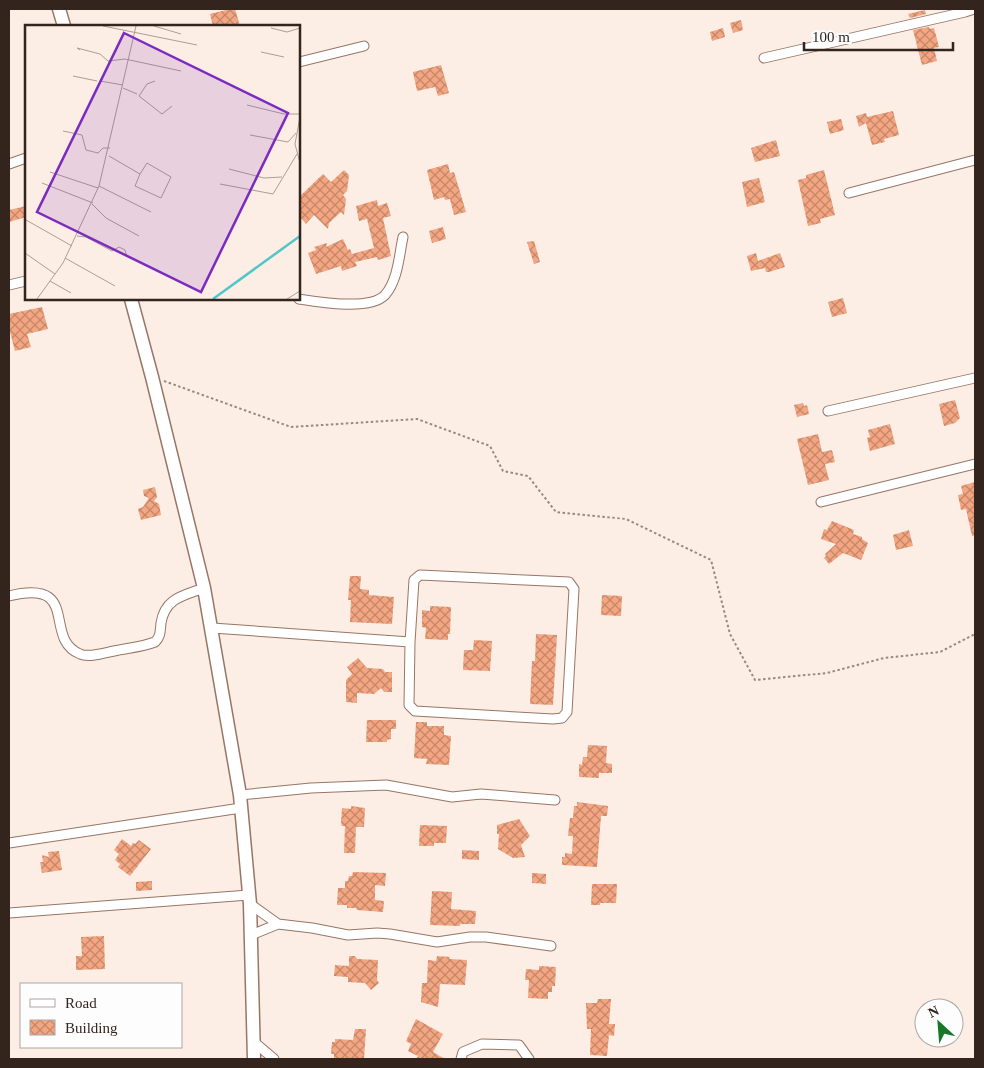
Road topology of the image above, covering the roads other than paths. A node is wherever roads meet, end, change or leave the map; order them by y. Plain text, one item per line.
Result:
1 (59, 9) edge
2 (974, 9) edge
3 (64, 25) edge
4 (364, 46) dead end
5 (764, 58) dead end
6 (300, 62) edge
7 (25, 158) edge
8 (975, 160) edge
9 (9, 164) edge
10 (849, 193) dead end
11 (403, 237) dead end
12 (25, 281) edge
13 (9, 285) edge
14 (300, 299) edge
15 (131, 300) edge
16 (975, 378) edge
17 (828, 411) dead end
18 (975, 464) edge
19 (821, 502) dead end
20 (204, 588) junction
21 (9, 596) edge
22 (212, 628) junction
23 (410, 642) junction
24 (554, 800) dead end
25 (241, 802) junction
26 (9, 843) edge
27 (250, 899) junction
28 (9, 913) edge
29 (278, 924) junction
30 (251, 935) junction
31 (551, 946) dead end
32 (254, 1042) junction
33 (254, 1059) edge
34 (274, 1059) edge
35 (461, 1059) edge
36 (529, 1059) edge

1 - 3 street
2 - 5 street
4 - 6 street
7 - 9 street
8 - 10 street
11 - 14 street
12 - 13 street
15 - 20 street
16 - 17 street
18 - 19 street
20 - 21 street
20 - 22 street
22 - 23 street
22 - 25 street
23 - 23 street
24 - 25 street
25 - 26 street
25 - 27 street
27 - 28 street
27 - 29 street
27 - 30 street
29 - 30 street
29 - 31 street
30 - 32 street
32 - 33 street
32 - 34 street
35 - 36 street

